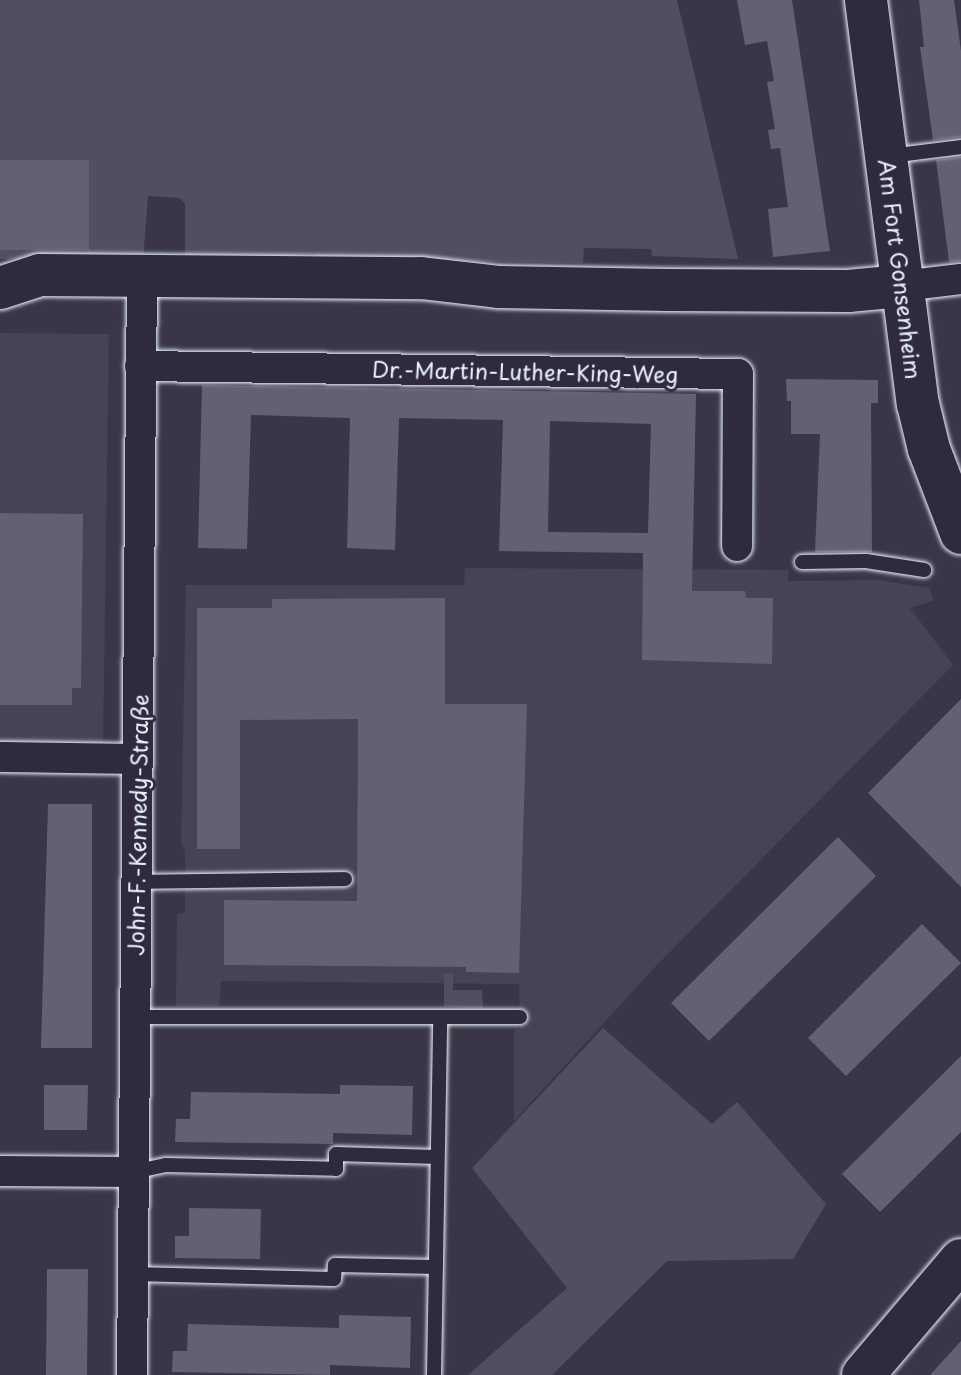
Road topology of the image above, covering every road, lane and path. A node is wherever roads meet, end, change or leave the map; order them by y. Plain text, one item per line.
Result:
1 (866, 0) edge
2 (961, 147) edge
3 (886, 157) junction
4 (961, 279) edge
5 (902, 286) junction
6 (141, 287) junction
7 (0, 290) edge
8 (140, 366) junction
9 (961, 533) edge
10 (737, 546) dead end
11 (802, 562) dead end
12 (924, 570) dead end
13 (0, 757) edge
14 (138, 759) junction
15 (345, 879) dead end
16 (136, 882) junction
17 (135, 1017) junction
18 (440, 1017) junction
19 (520, 1017) dead end
20 (437, 1157) junction
21 (0, 1171) edge
22 (132, 1172) junction
23 (961, 1260) edge
24 (436, 1267) junction
25 (132, 1274) junction
26 (132, 1375) edge
27 (434, 1375) edge
28 (863, 1375) edge

1 - 3 street, Am Fort Gonsenheim
2 - 3 lane
3 - 5 street, Am Fort Gonsenheim
4 - 5 street
5 - 6 street
5 - 9 street, Am Fort Gonsenheim
6 - 7 street
6 - 8 street, John-F.-Kennedy-Straße
8 - 10 street, Dr.-Martin-Luther-King-Weg
8 - 14 street, John-F.-Kennedy-Straße
11 - 12 lane
13 - 14 street
14 - 16 street, John-F.-Kennedy-Straße
15 - 16 lane
16 - 17 street, John-F.-Kennedy-Straße
17 - 18 lane
17 - 22 street, John-F.-Kennedy-Straße
18 - 19 lane
18 - 20 lane
20 - 22 lane
20 - 24 lane
21 - 22 street
22 - 25 street, John-F.-Kennedy-Straße
23 - 28 street
24 - 25 lane
24 - 27 lane
25 - 26 street, John-F.-Kennedy-Straße

